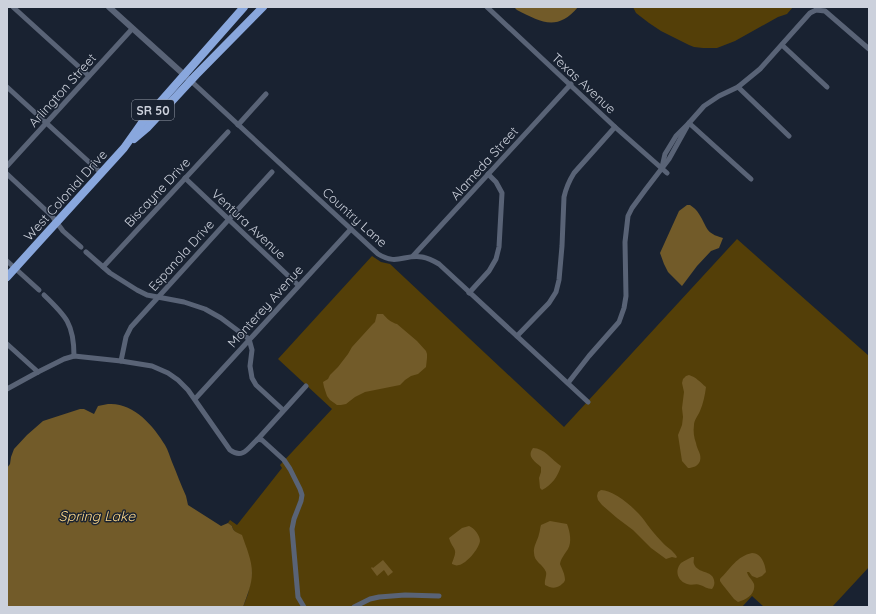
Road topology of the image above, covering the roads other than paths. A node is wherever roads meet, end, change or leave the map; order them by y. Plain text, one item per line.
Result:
1 (13, 7) edge
2 (244, 7) edge
3 (264, 7) edge
4 (488, 7) edge
5 (111, 8) edge
6 (132, 29) junction
7 (782, 45) junction
8 (869, 49) edge
9 (89, 76) junction
10 (187, 78) junction
11 (570, 84) junction
12 (7, 87) edge
13 (738, 87) junction
14 (827, 87) dead end
15 (266, 94) dead end
16 (46, 123) junction
17 (689, 123) junction
18 (238, 125) junction
19 (615, 127) junction
20 (228, 132) dead end
21 (789, 136) dead end
22 (7, 166) edge
23 (662, 168) junction
24 (272, 172) dead end
25 (101, 173) junction
26 (667, 173) dead end
27 (7, 174) edge
28 (488, 174) junction
29 (185, 178) junction
30 (751, 179) dead end
31 (228, 220) junction
32 (56, 222) junction
33 (351, 229) junction
34 (81, 247) dead end
35 (86, 252) dead end
36 (413, 256) junction
37 (7, 261) edge
38 (15, 268) junction
39 (103, 268) junction
40 (7, 277) edge
41 (298, 285) junction
42 (39, 290) dead end
43 (469, 293) junction
44 (44, 295) dead end
45 (158, 298) junction
46 (518, 336) junction
47 (249, 339) junction
48 (7, 344) edge
49 (74, 356) junction
50 (121, 361) junction
51 (38, 372) junction
52 (568, 382) junction
53 (306, 386) dead end
54 (7, 389) edge
55 (195, 399) junction
56 (588, 402) dead end
57 (284, 410) junction
58 (256, 440) junction
59 (439, 596) dead end
60 (304, 607) edge
61 (354, 607) edge

1 - 9 street
2 - 10 highway, West Colonial Drive / SR 50
3 - 10 highway, West Colonial Drive / SR 50
4 - 11 street, Texas Avenue
5 - 6 street
6 - 9 street, Arlington Street
6 - 10 street
7 - 8 street
7 - 13 street
7 - 14 street
9 - 16 street, Arlington Street
10 - 18 street, Country Lane
10 - 25 highway, West Colonial Drive / SR 50
11 - 19 street, Texas Avenue
11 - 28 street, Alameda Street
12 - 16 street
13 - 17 street
13 - 21 street
15 - 18 street
16 - 22 street, Arlington Street
16 - 25 street
17 - 23 street
17 - 30 street
18 - 33 street, Country Lane
19 - 23 street, Texas Avenue
19 - 46 street
20 - 29 street, Biscayne Drive
23 - 26 street, Texas Avenue
23 - 52 street
24 - 31 street, Espanola Drive
25 - 32 highway, West Colonial Drive / SR 50
27 - 32 street
28 - 36 street, Alameda Street
28 - 43 street
29 - 31 street, Ventura Avenue
29 - 39 street, Biscayne Drive
31 - 41 street, Ventura Avenue
31 - 45 street, Espanola Drive
32 - 34 street
32 - 38 highway, West Colonial Drive / SR 50
33 - 36 street, Country Lane
33 - 41 street, Monterey Avenue
35 - 39 street
36 - 43 street, Country Lane
37 - 38 street
38 - 40 highway, West Colonial Drive / SR 50
38 - 42 street
39 - 45 street
41 - 47 street, Monterey Avenue
43 - 46 street, Country Lane
44 - 49 street
45 - 47 street
45 - 50 street, Espanola Drive
46 - 52 street, Country Lane
47 - 55 street, Monterey Avenue
47 - 57 street
48 - 51 street
49 - 50 street
49 - 51 street
50 - 55 street
51 - 54 street
52 - 56 street, Country Lane
53 - 57 street
55 - 58 street
57 - 58 street
58 - 60 street
59 - 61 street

